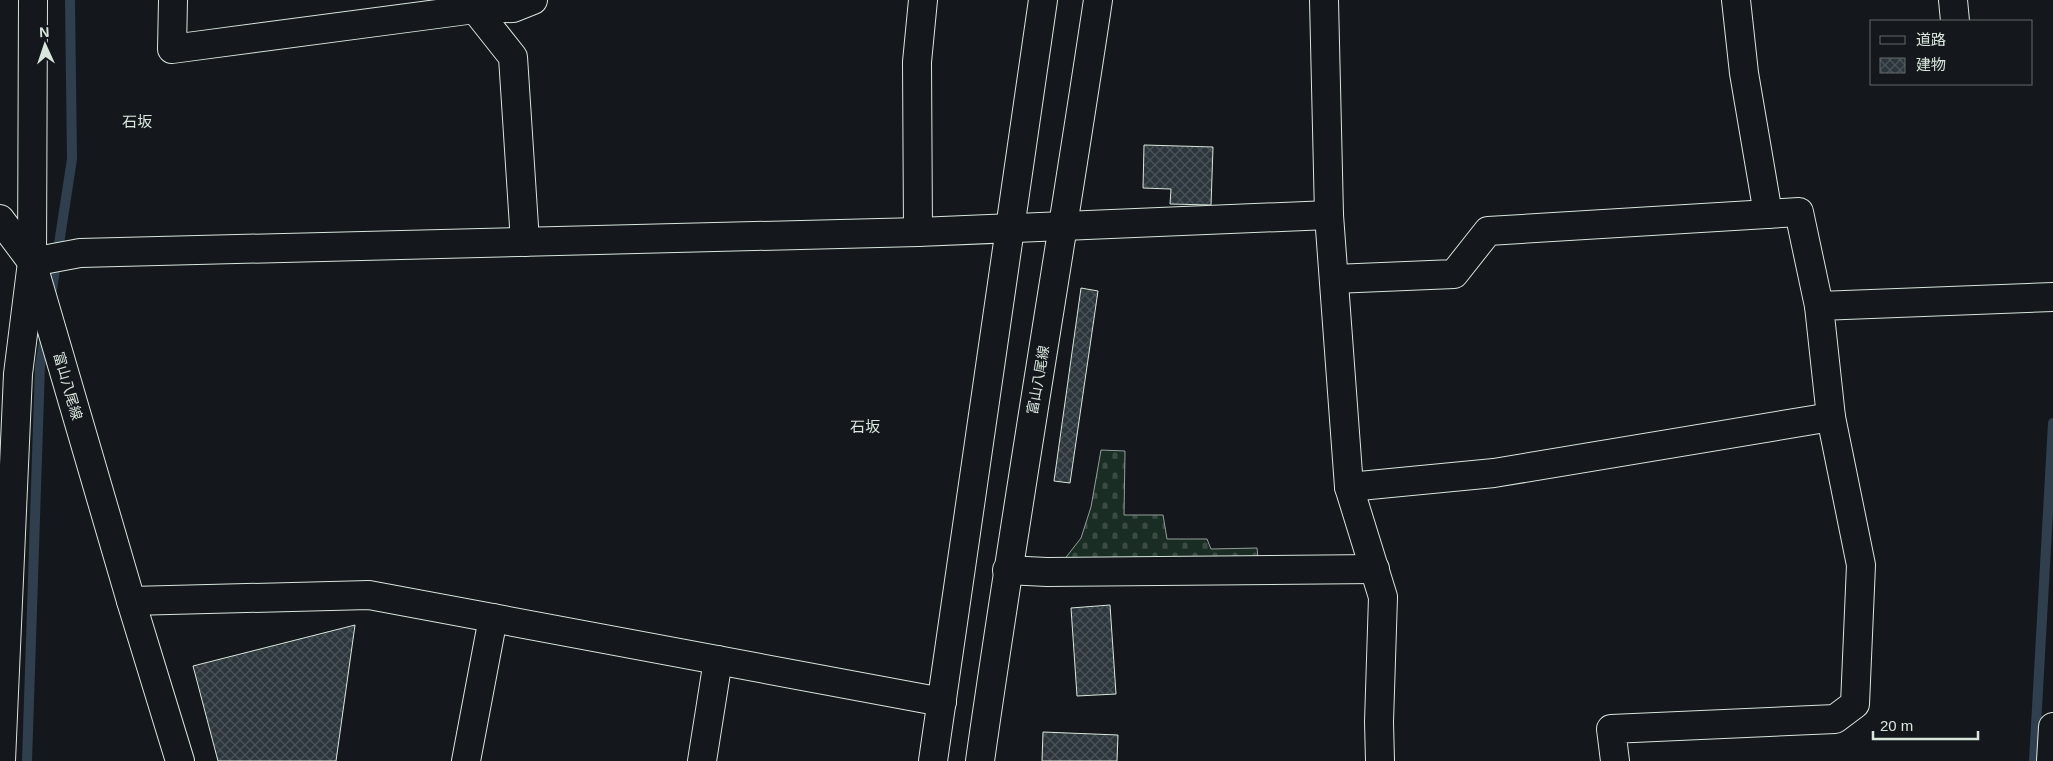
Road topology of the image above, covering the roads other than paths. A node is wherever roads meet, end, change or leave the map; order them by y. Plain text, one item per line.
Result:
1 (33, 0) edge
2 (173, 0) edge
3 (533, 0) edge
4 (923, 0) edge
5 (1043, 0) edge
6 (1098, 0) edge
7 (1324, 0) edge
8 (1736, 0) edge
9 (1953, 0) edge
10 (474, 4) edge
11 (1955, 20) edge
12 (1768, 214) junction
13 (1329, 215) junction
14 (0, 219) edge
15 (1064, 226) junction
16 (1011, 228) junction
17 (918, 232) junction
18 (525, 242) junction
19 (32, 262) junction
20 (1334, 279) junction
21 (2053, 297) edge
22 (1819, 306) junction
23 (1831, 417) junction
24 (1349, 487) junction
25 (1375, 569) junction
26 (1007, 570) junction
27 (131, 601) junction
28 (493, 618) junction
29 (718, 660) junction
30 (942, 702) junction
31 (2053, 727) edge
32 (1, 761) edge
33 (180, 761) edge
34 (466, 761) edge
35 (702, 761) edge
36 (933, 761) edge
37 (980, 761) edge
38 (1380, 761) edge
39 (1615, 761) edge
40 (2051, 761) edge

1 - 19 street, 富山八尾線
2 - 10 street
3 - 10 street
4 - 17 street
5 - 16 street
6 - 15 street, 富山八尾線
7 - 13 street
8 - 12 street
9 - 11 street
10 - 18 street
12 - 20 street
12 - 22 street
13 - 15 street
13 - 20 street
14 - 19 street
15 - 16 street
15 - 26 street, 富山八尾線
16 - 17 street
16 - 30 street
17 - 18 street
18 - 19 street
19 - 27 street, 富山八尾線
19 - 32 street
20 - 24 street
21 - 22 street
22 - 23 street
23 - 24 street
23 - 39 street
24 - 25 street
25 - 26 street
25 - 38 street
26 - 37 street, 富山八尾線
27 - 28 street
27 - 33 street, 富山八尾線
28 - 29 street
28 - 34 street
29 - 30 street
29 - 35 street
30 - 36 street
31 - 40 street

